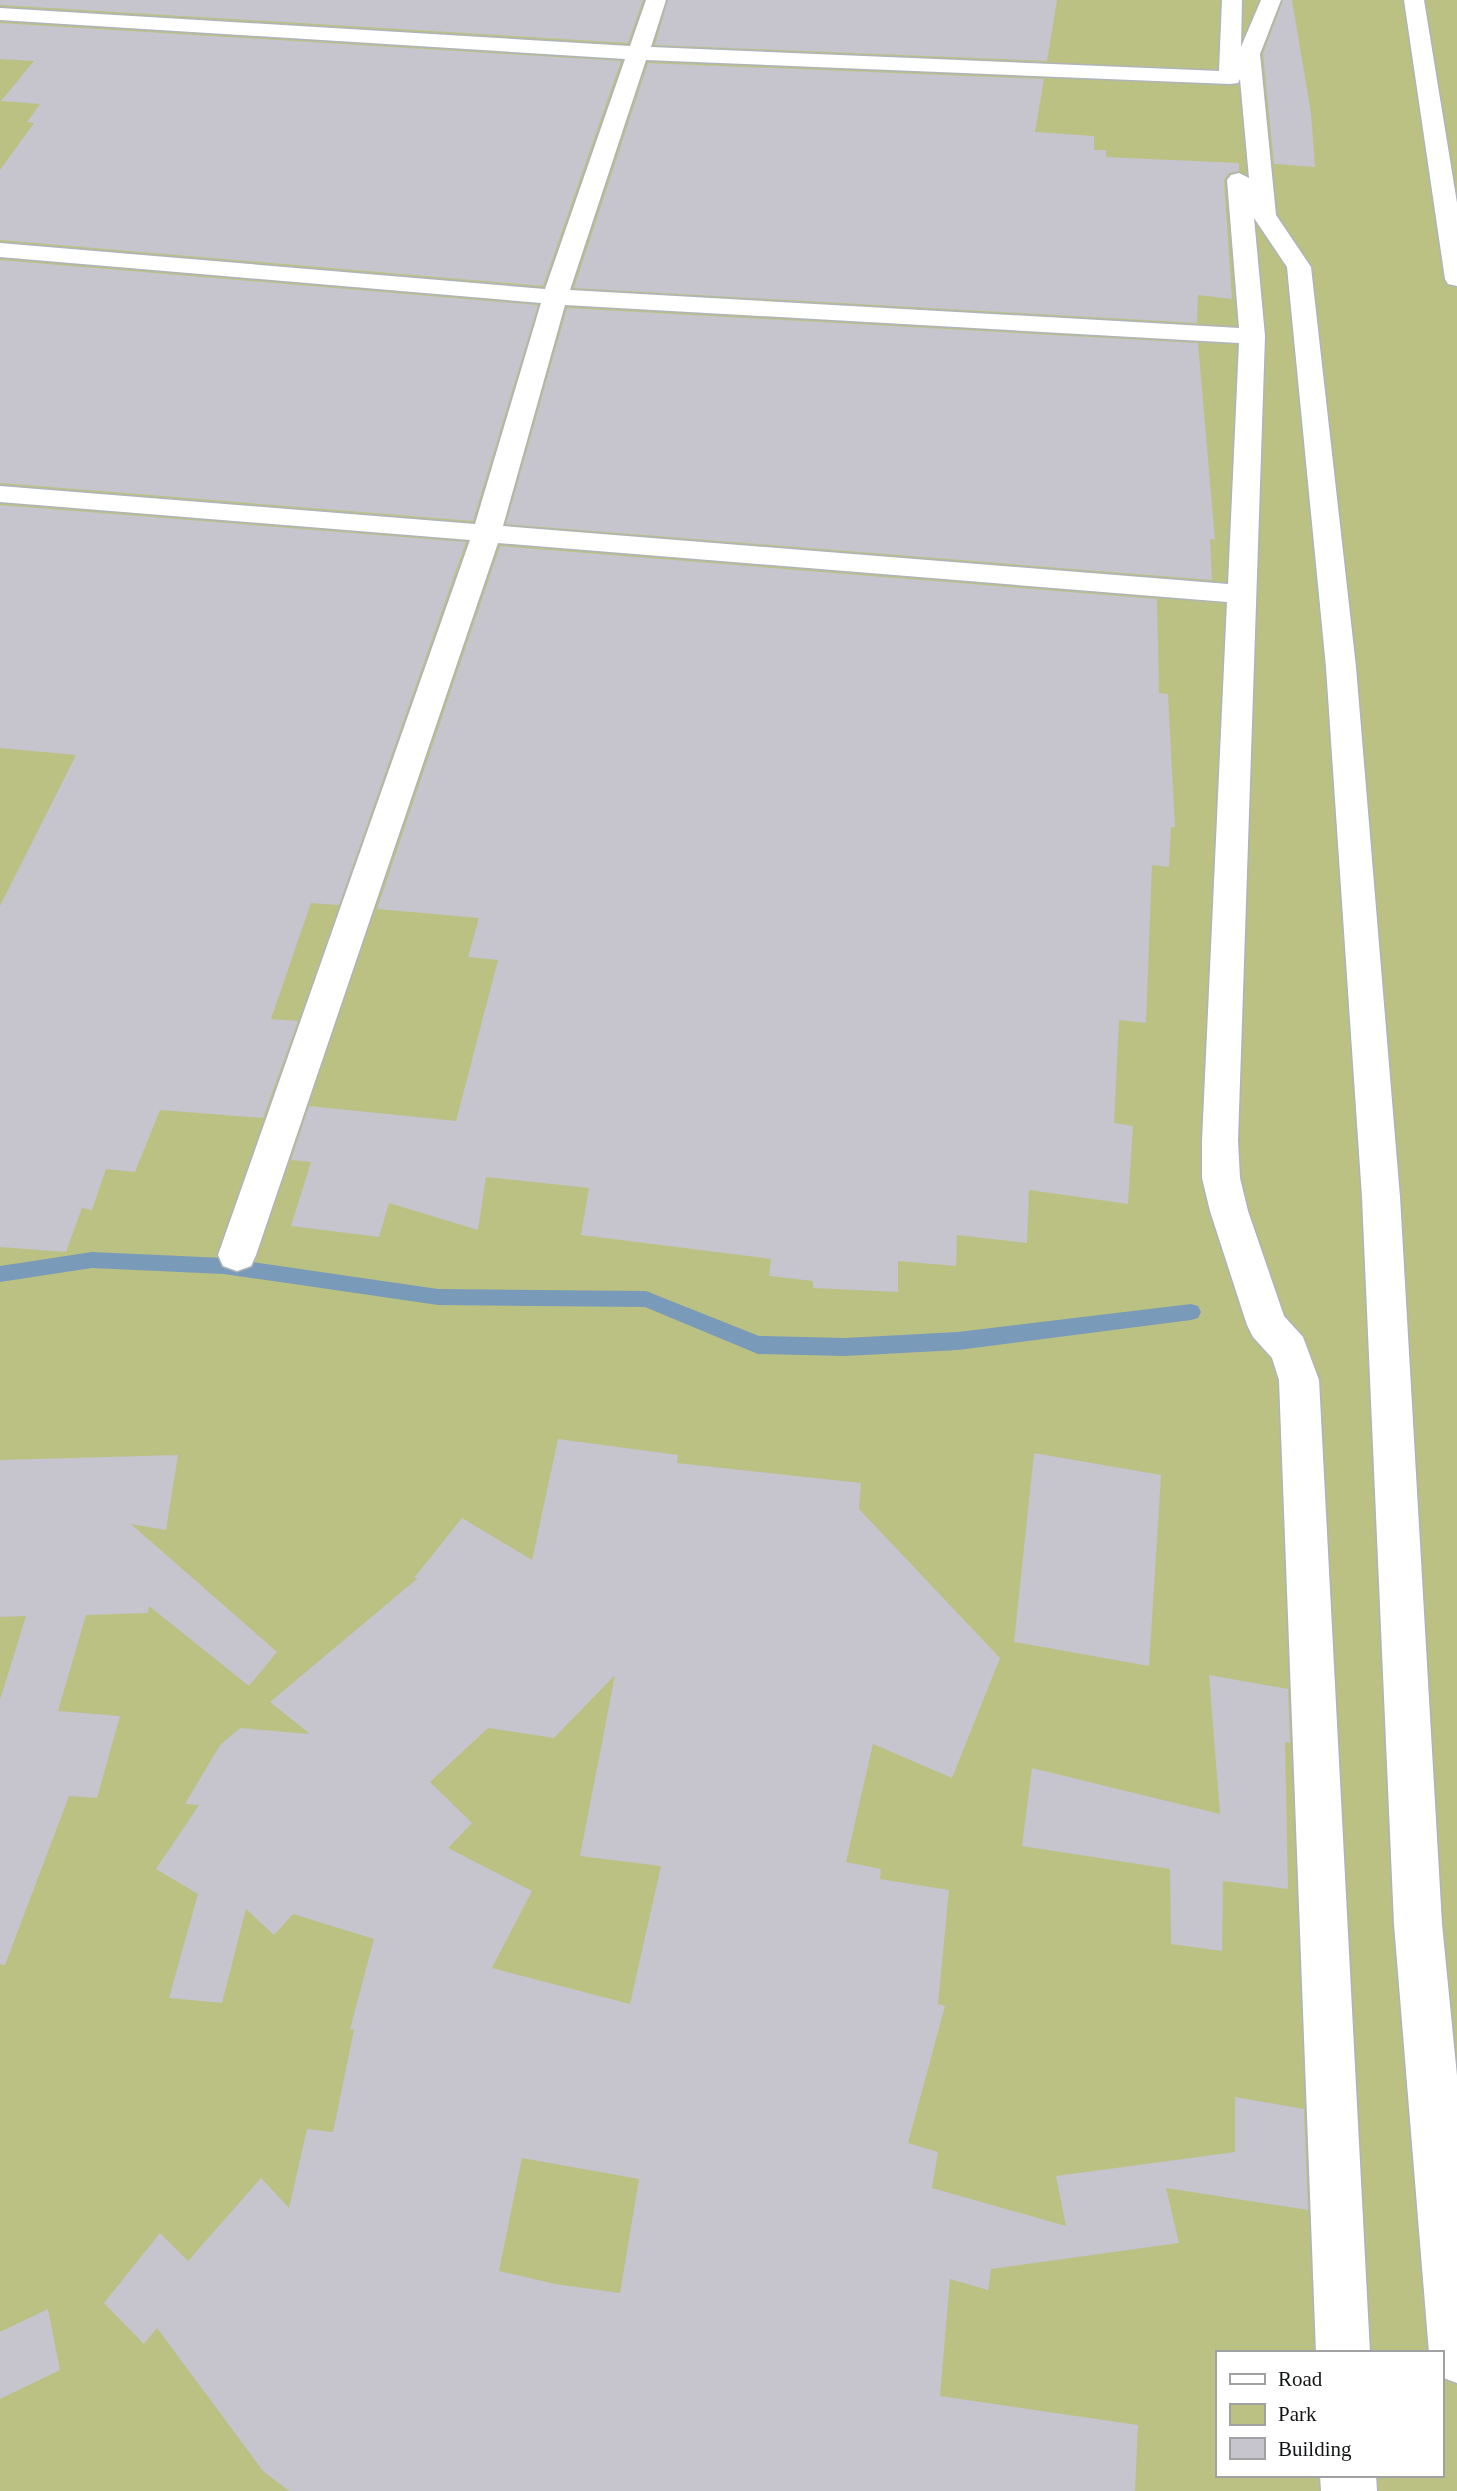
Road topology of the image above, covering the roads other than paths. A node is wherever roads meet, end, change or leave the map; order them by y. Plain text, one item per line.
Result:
1 (656, 0) edge
2 (1232, 0) edge
3 (1271, 0) edge
4 (1414, 0) edge
5 (0, 14) edge
6 (639, 53) junction
7 (1230, 78) junction
8 (0, 250) edge
9 (1457, 279) edge
10 (555, 297) junction
11 (1252, 336) junction
12 (0, 494) edge
13 (486, 535) junction
14 (1243, 594) junction
15 (237, 1255) dead end
16 (1343, 2351) edge
17 (1457, 2356) edge

1 - 6 street
2 - 7 street
3 - 17 street
4 - 9 street
5 - 6 street
6 - 7 street
6 - 10 street
7 - 11 street
8 - 10 street
10 - 11 street
10 - 13 street
11 - 14 street
12 - 13 street
13 - 14 street
13 - 15 street
14 - 16 street

